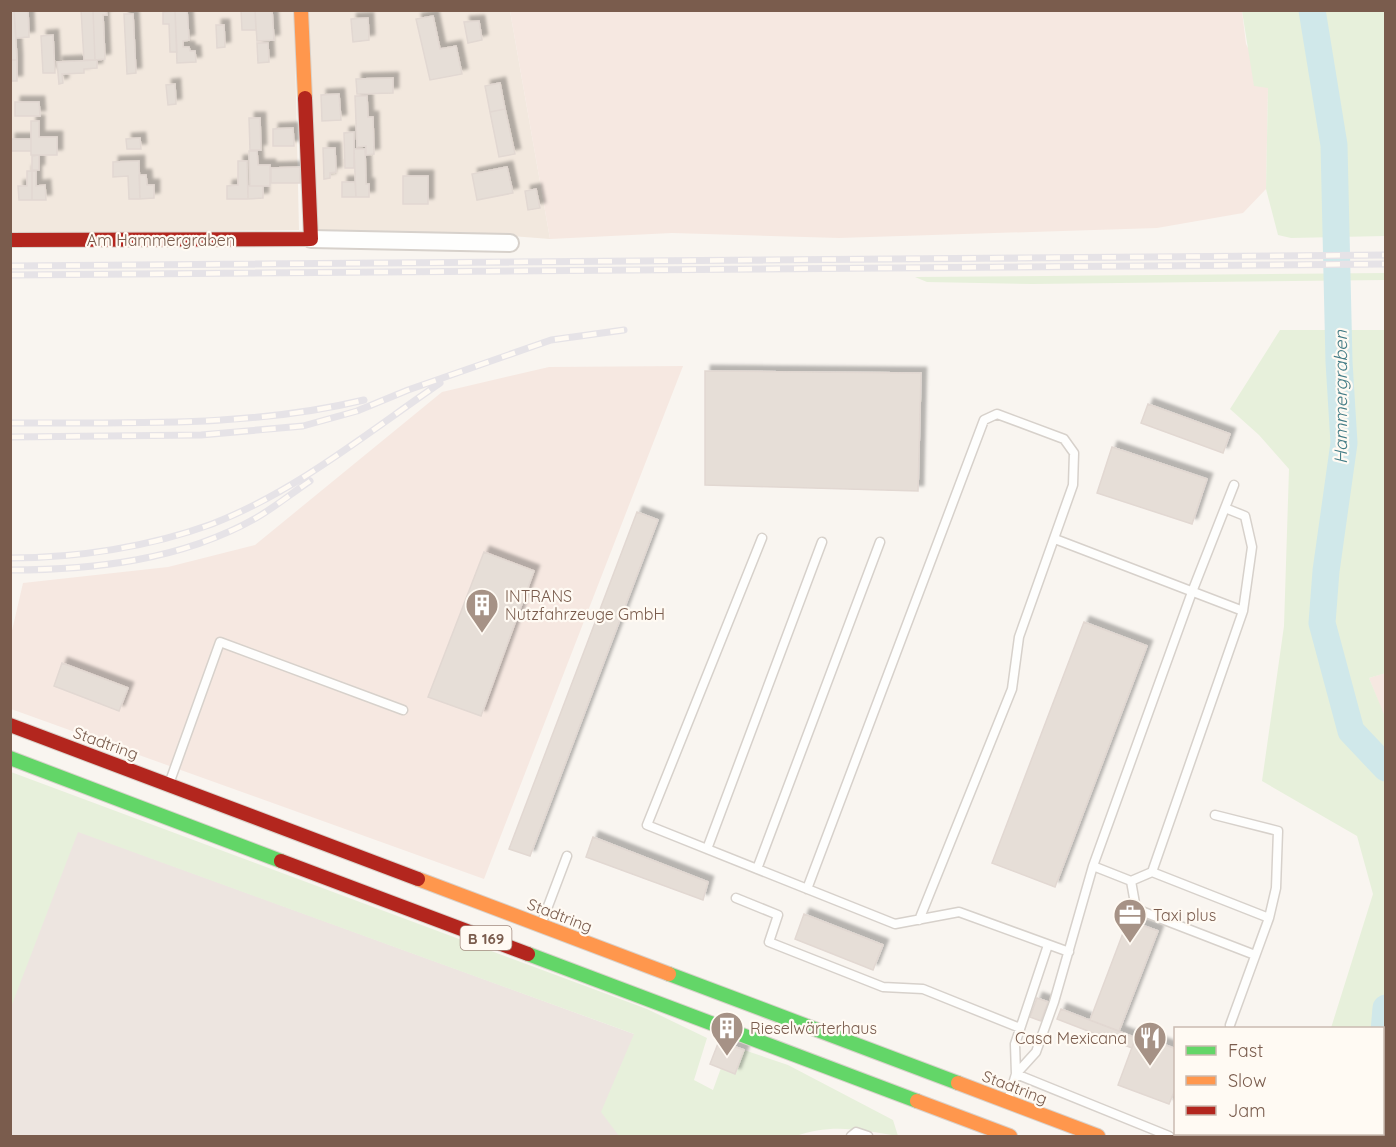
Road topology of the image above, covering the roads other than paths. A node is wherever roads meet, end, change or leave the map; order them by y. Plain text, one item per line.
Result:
1 (301, 10) edge
2 (311, 239) junction
3 (10, 240) edge
4 (510, 243) dead end
5 (1234, 485) dead end
6 (1225, 508) junction
7 (762, 538) dead end
8 (1055, 539) junction
9 (822, 542) dead end
10 (880, 542) dead end
11 (1192, 592) junction
12 (1243, 611) junction
13 (403, 710) dead end
14 (10, 725) edge
15 (10, 758) edge
16 (169, 784) junction
17 (158, 814) junction
18 (1215, 815) dead end
19 (707, 849) junction
20 (567, 856) dead end
21 (1093, 866) junction
22 (757, 869) junction
23 (1152, 872) junction
24 (1131, 881) junction
25 (807, 889) junction
26 (736, 898) dead end
27 (1269, 918) junction
28 (919, 920) junction
29 (540, 925) junction
30 (1048, 945) junction
31 (1069, 952) junction
32 (529, 954) junction
33 (1255, 955) junction
34 (1230, 1025) dead end
35 (1020, 1028) junction
36 (1016, 1074) junction
37 (1008, 1101) junction
38 (1000, 1135) edge
39 (852, 1137) edge
40 (868, 1137) edge
41 (1098, 1137) edge
42 (1169, 1137) edge

1 - 2 main road
2 - 3 main road, Am Hammergraben
2 - 4 street, Am Hammergraben
5 - 6 lane
6 - 11 lane
6 - 12 lane
7 - 19 lane
8 - 11 lane
8 - 25 lane
8 - 28 lane
9 - 19 lane
10 - 22 lane
11 - 12 lane
11 - 21 lane
12 - 23 lane
13 - 16 lane
14 - 16 main road, Stadtring / B 169
15 - 17 main road, B 169
16 - 17 street
16 - 29 main road, Stadtring / B 169
17 - 32 main road, B 169
18 - 27 lane
19 - 22 lane
20 - 29 lane
21 - 24 lane
21 - 31 lane
22 - 25 lane
23 - 24 lane
23 - 27 lane
24 - 33 lane
25 - 28 lane
26 - 35 lane
27 - 33 lane
28 - 30 lane
29 - 32 street
29 - 37 main road, Stadtring / B 169
30 - 31 lane
30 - 35 lane
31 - 36 lane
32 - 38 main road, B 169
33 - 34 lane
35 - 36 lane
36 - 37 lane
36 - 42 lane
37 - 38 street
37 - 41 main road, Stadtring / B 169
39 - 40 lane

